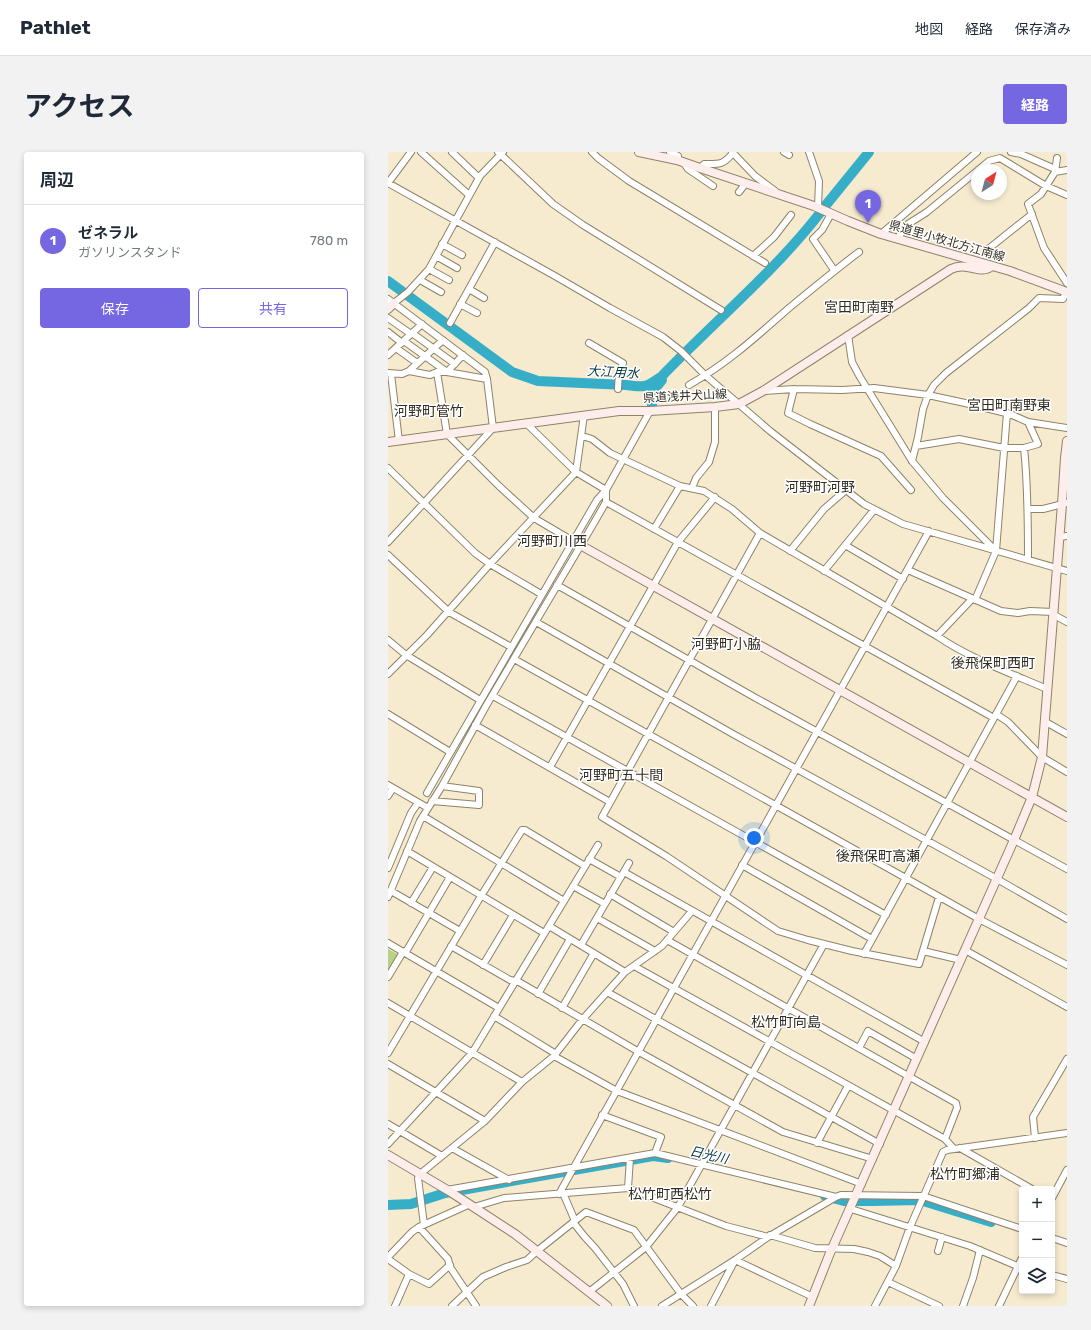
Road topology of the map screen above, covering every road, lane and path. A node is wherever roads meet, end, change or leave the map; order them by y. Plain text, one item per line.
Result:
1 (411, 152) edge
2 (422, 152) edge
3 (452, 152) edge
4 (592, 152) edge
5 (638, 152) edge
6 (670, 152) edge
7 (733, 152) edge
8 (809, 152) edge
9 (977, 152) edge
10 (1011, 152) edge
11 (500, 153) edge
12 (1057, 158) dead end
13 (681, 162) junction
14 (985, 164) edge
15 (700, 168) junction
16 (1055, 170) junction
17 (1067, 170) edge
18 (971, 175) edge
19 (479, 178) junction
20 (388, 183) edge
21 (746, 183) junction
22 (713, 186) dead end
23 (1046, 186) junction
24 (739, 192) dead end
25 (778, 194) junction
26 (469, 195) junction
27 (1067, 195) edge
28 (818, 207) junction
29 (832, 214) junction
30 (1032, 214) junction
31 (791, 215) dead end
32 (456, 220) junction
33 (881, 234) junction
34 (897, 239) junction
35 (495, 242) junction
36 (442, 244) junction
37 (987, 250) dead end
38 (859, 252) dead end
39 (462, 255) dead end
40 (436, 256) junction
41 (753, 256) junction
42 (765, 263) dead end
43 (992, 266) junction
44 (456, 268) dead end
45 (428, 269) junction
46 (834, 270) junction
47 (420, 280) junction
48 (449, 280) dead end
49 (1067, 283) edge
50 (469, 289) junction
51 (441, 292) dead end
52 (1067, 292) edge
53 (484, 298) dead end
54 (390, 304) edge
55 (460, 304) junction
56 (721, 310) dead end
57 (477, 313) dead end
58 (388, 318) edge
59 (450, 323) dead end
60 (422, 324) junction
61 (388, 332) edge
62 (411, 334) junction
63 (848, 335) junction
64 (443, 340) junction
65 (403, 342) junction
66 (590, 343) dead end
67 (388, 346) edge
68 (433, 348) junction
69 (395, 349) junction
70 (388, 355) edge
71 (464, 355) junction
72 (425, 356) junction
73 (417, 364) junction
74 (455, 364) junction
75 (409, 371) junction
76 (437, 372) junction
77 (447, 372) junction
78 (389, 373) edge
79 (706, 375) junction
80 (487, 379) junction
81 (689, 385) dead end
82 (618, 386) dead end
83 (867, 387) junction
84 (794, 389) junction
85 (763, 391) junction
86 (928, 395) junction
87 (739, 404) junction
88 (715, 407) junction
89 (650, 411) junction
90 (1007, 413) junction
91 (584, 415) junction
92 (1028, 422) junction
93 (527, 424) junction
94 (493, 428) junction
95 (1067, 428) edge
96 (447, 434) junction
97 (582, 436) junction
98 (399, 441) junction
99 (1067, 441) edge
100 (388, 442) edge
101 (916, 446) junction
102 (1004, 448) junction
103 (1024, 448) junction
104 (469, 455) junction
105 (623, 459) junction
106 (912, 461) junction
107 (388, 468) edge
108 (576, 472) junction
109 (680, 486) junction
110 (692, 488) junction
111 (606, 490) junction
112 (846, 490) junction
113 (911, 490) dead end
114 (715, 497) junction
115 (425, 502) junction
116 (606, 502) junction
117 (1065, 503) edge
118 (1028, 509) junction
119 (874, 510) junction
120 (534, 518) junction
121 (654, 529) junction
122 (929, 531) junction
123 (760, 533) junction
124 (1063, 536) edge
125 (573, 541) junction
126 (388, 542) edge
127 (678, 542) junction
128 (846, 545) junction
129 (581, 546) junction
130 (790, 551) junction
131 (996, 551) junction
132 (388, 556) edge
133 (1028, 559) junction
134 (490, 564) junction
135 (1057, 568) junction
136 (908, 570) junction
137 (824, 571) junction
138 (1067, 571) edge
139 (736, 575) junction
140 (903, 579) junction
141 (557, 585) junction
142 (653, 586) junction
143 (541, 594) junction
144 (974, 600) junction
145 (887, 607) junction
146 (449, 612) junction
147 (1054, 613) junction
148 (712, 619) junction
149 (536, 622) junction
150 (1067, 622) edge
151 (629, 627) junction
152 (937, 636) junction
153 (388, 640) edge
154 (865, 646) junction
155 (511, 647) junction
156 (406, 655) junction
157 (514, 659) junction
158 (689, 661) junction
159 (608, 663) junction
160 (388, 674) edge
161 (1017, 676) junction
162 (1048, 689) junction
163 (840, 690) junction
164 (493, 696) junction
165 (669, 697) junction
166 (480, 700) junction
167 (588, 700) junction
168 (388, 714) edge
169 (995, 716) junction
170 (1044, 721) junction
171 (475, 725) junction
172 (817, 731) junction
173 (1066, 732) edge
174 (648, 734) junction
175 (567, 737) junction
176 (450, 752) junction
177 (1042, 757) junction
178 (970, 762) junction
179 (550, 767) junction
180 (796, 768) junction
181 (628, 771) junction
182 (1067, 772) edge
183 (390, 786) edge
184 (442, 786) junction
185 (426, 793) dead end
186 (388, 796) edge
187 (1032, 797) junction
188 (432, 801) junction
189 (418, 802) junction
190 (610, 802) junction
191 (947, 803) junction
192 (776, 806) junction
193 (428, 808) junction
194 (423, 816) junction
195 (1067, 816) edge
196 (927, 840) junction
197 (1014, 840) junction
198 (755, 842) junction
199 (598, 845) dead end
200 (407, 851) junction
201 (590, 859) junction
202 (502, 863) junction
203 (629, 863) dead end
204 (742, 865) junction
205 (433, 866) junction
206 (585, 866) junction
207 (388, 868) edge
208 (1067, 868) edge
209 (622, 874) junction
210 (450, 877) junction
211 (906, 878) junction
212 (997, 879) junction
213 (573, 886) junction
214 (391, 891) junction
215 (610, 894) junction
216 (725, 895) junction
217 (481, 896) junction
218 (388, 897) edge
219 (939, 897) junction
220 (564, 901) junction
221 (411, 903) junction
222 (605, 904) junction
223 (692, 911) junction
224 (429, 913) junction
225 (513, 915) junction
226 (886, 915) junction
227 (597, 918) junction
228 (979, 919) junction
229 (1067, 919) edge
230 (711, 921) junction
231 (549, 926) junction
232 (460, 931) junction
233 (674, 932) junction
234 (544, 933) junction
235 (570, 939) junction
236 (872, 939) junction
237 (667, 940) junction
238 (388, 942) edge
239 (824, 944) junction
240 (581, 945) junction
241 (451, 946) junction
242 (965, 950) junction
243 (655, 951) junction
244 (923, 951) junction
245 (404, 952) junction
246 (594, 953) junction
247 (864, 954) junction
248 (692, 955) junction
249 (961, 960) junction
250 (483, 965) junction
251 (1067, 965) edge
252 (634, 966) junction
253 (436, 971) junction
254 (625, 972) junction
255 (806, 974) junction
256 (388, 978) edge
257 (514, 981) junction
258 (674, 988) junction
259 (607, 992) junction
260 (538, 994) junction
261 (388, 1003) edge
262 (499, 1008) junction
263 (562, 1008) junction
264 (788, 1008) junction
265 (1067, 1008) edge
266 (410, 1016) junction
267 (494, 1016) junction
268 (582, 1020) junction
269 (656, 1020) junction
270 (769, 1042) junction
271 (925, 1042) junction
272 (859, 1048) junction
273 (639, 1052) junction
274 (388, 1053) edge
275 (472, 1053) junction
276 (555, 1055) junction
277 (917, 1059) junction
278 (1067, 1059) edge
279 (388, 1064) edge
280 (752, 1074) junction
281 (909, 1076) junction
282 (522, 1082) junction
283 (848, 1086) junction
284 (616, 1091) junction
285 (436, 1092) junction
286 (733, 1105) junction
287 (894, 1111) junction
288 (602, 1115) junction
289 (831, 1117) junction
290 (485, 1122) junction
291 (388, 1124) edge
292 (720, 1130) junction
293 (400, 1131) junction
294 (1067, 1133) edge
295 (1035, 1138) junction
296 (945, 1139) junction
297 (817, 1143) junction
298 (388, 1144) edge
299 (880, 1144) junction
300 (452, 1148) junction
301 (957, 1148) junction
302 (655, 1152) junction
303 (388, 1155) edge
304 (442, 1156) junction
305 (873, 1159) junction
306 (630, 1160) junction
307 (701, 1165) junction
308 (571, 1170) junction
309 (1067, 1170) edge
310 (420, 1174) junction
311 (509, 1180) junction
312 (862, 1184) junction
313 (1027, 1186) edge
314 (628, 1188) junction
315 (450, 1192) junction
316 (1055, 1192) edge
317 (561, 1193) junction
318 (835, 1198) junction
319 (922, 1199) junction
320 (854, 1201) junction
321 (472, 1206) junction
322 (678, 1207) junction
323 (574, 1221) junction
324 (421, 1226) junction
325 (910, 1227) junction
326 (1019, 1228) edge
327 (769, 1236) junction
328 (942, 1237) junction
329 (1055, 1239) edge
330 (1067, 1243) edge
331 (646, 1246) junction
332 (832, 1249) junction
333 (980, 1250) junction
334 (537, 1251) junction
335 (938, 1251) dead end
336 (388, 1258) edge
337 (735, 1260) junction
338 (450, 1265) junction
339 (896, 1266) junction
340 (1019, 1267) edge
341 (1019, 1269) edge
342 (614, 1272) junction
343 (410, 1274) junction
344 (1055, 1276) edge
345 (1067, 1279) edge
346 (888, 1282) junction
347 (466, 1292) junction
348 (589, 1292) junction
349 (681, 1294) junction
350 (813, 1297) junction
351 (395, 1306) edge
352 (452, 1306) edge
353 (476, 1306) edge
354 (607, 1306) edge
355 (634, 1306) edge
356 (662, 1306) edge
357 (694, 1306) edge
358 (711, 1306) edge
359 (809, 1306) edge
360 (875, 1306) edge
361 (939, 1306) edge
362 (963, 1306) edge
363 (1000, 1306) edge

1 - 20 street
2 - 26 street
3 - 19 street
4 - 41 street
5 - 13 street, 県道里小牧北方江南線
6 - 13 street
7 - 15 street
7 - 25 street
8 - 28 street
9 - 33 street
10 - 16 street
11 - 19 street
11 - 56 street
12 - 16 street
13 - 15 street, 県道里小牧北方江南線
13 - 22 street
14 - 23 street
15 - 21 street, 県道里小牧北方江南線
16 - 17 street
16 - 23 street
18 - 34 street
19 - 26 street
20 - 32 street
21 - 24 street
21 - 25 street, 県道里小牧北方江南線
23 - 27 street
23 - 30 street
25 - 28 street, 県道里小牧北方江南線
26 - 32 street
28 - 29 street, 県道里小牧北方江南線
29 - 33 street, 県道里小牧北方江南線
29 - 46 street
30 - 37 street
30 - 49 street
31 - 41 street
32 - 35 street
32 - 36 street
33 - 34 street, 県道里小牧北方江南線
34 - 43 street, 県道里小牧北方江南線
35 - 50 street
35 - 79 street
36 - 39 street
36 - 40 street
38 - 46 street
40 - 44 street
40 - 45 street
41 - 42 street
43 - 52 street, 県道里小牧北方江南線
43 - 63 street, 県道浅井犬山線
45 - 47 street
45 - 48 street
46 - 79 street
47 - 51 street
47 - 54 street
50 - 53 street
50 - 55 street
52 - 86 street
54 - 60 street
55 - 57 street
55 - 59 street
58 - 62 street
60 - 62 street
60 - 64 street
61 - 65 street
62 - 65 street
62 - 68 street
63 - 83 street
63 - 85 street, 県道浅井犬山線
64 - 68 street
64 - 71 street
65 - 69 street
65 - 72 street
66 - 82 street
67 - 69 street
68 - 72 street
68 - 74 street
69 - 70 street
69 - 73 street
71 - 74 street
71 - 80 street
72 - 73 street
72 - 77 street
73 - 75 street
74 - 77 street
75 - 76 street
75 - 78 street
76 - 77 street
76 - 96 street
77 - 80 street
78 - 98 street
79 - 81 street
79 - 87 street
80 - 94 street
83 - 84 street
83 - 86 street
83 - 106 street
84 - 85 street
84 - 113 street
85 - 87 street, 県道浅井犬山線
86 - 90 street
86 - 101 street
87 - 88 street, 県道浅井犬山線
87 - 112 street
88 - 89 street, 県道浅井犬山線
88 - 110 street
89 - 91 street, 県道浅井犬山線
89 - 105 street
90 - 92 street
90 - 102 street
91 - 93 street, 県道浅井犬山線
91 - 97 street
92 - 95 street
92 - 103 street
93 - 94 street, 県道浅井犬山線
93 - 108 street
94 - 96 street, 県道浅井犬山線
94 - 104 street
96 - 98 street, 県道浅井犬山線
96 - 104 street
97 - 105 street
97 - 108 street
98 - 100 street, 県道浅井犬山線
99 - 117 street
101 - 102 street
101 - 106 street
102 - 103 street
102 - 131 street
103 - 118 street
104 - 115 street
104 - 120 street
105 - 109 street
105 - 111 street
106 - 131 street
107 - 115 street
108 - 111 street
108 - 120 street
109 - 110 street
109 - 121 street
110 - 114 street
111 - 116 street
111 - 125 street
112 - 119 street
112 - 130 street
114 - 123 street
114 - 127 street
115 - 126 street
115 - 134 street
116 - 121 street
116 - 129 street
117 - 118 street
117 - 124 street
118 - 133 street
119 - 122 street
119 - 128 street
120 - 125 street
120 - 134 street
121 - 127 street
122 - 131 street
122 - 136 street
123 - 130 street
123 - 139 street
124 - 135 street
125 - 129 street
125 - 143 street
127 - 139 street
127 - 142 street
128 - 137 street
128 - 140 street
129 - 141 street
129 - 142 street
130 - 137 street
131 - 133 street
131 - 144 street
132 - 146 street
133 - 135 street
134 - 143 street
134 - 146 street
135 - 138 street
135 - 147 street
136 - 140 street
136 - 144 street
137 - 145 street
139 - 148 street
139 - 154 street
140 - 145 street
141 - 149 street
141 - 151 street
142 - 148 street
142 - 151 street
143 - 155 street
144 - 147 street
144 - 152 street
145 - 152 street
145 - 154 street
146 - 155 street
146 - 156 street
147 - 150 street
147 - 162 street
148 - 158 street
148 - 163 street
149 - 157 street
149 - 159 street
151 - 158 street
151 - 159 street
152 - 161 street
153 - 156 street
154 - 163 street
154 - 169 street
155 - 166 street
156 - 160 street
156 - 166 street
157 - 164 street
157 - 167 street
158 - 165 street
158 - 172 street
159 - 165 street
159 - 167 street
161 - 162 street
161 - 169 street
162 - 170 street
163 - 172 street
163 - 178 street
164 - 171 street
164 - 175 street
165 - 174 street
165 - 180 street
166 - 176 street
167 - 174 street
167 - 175 street
168 - 176 street
169 - 177 street
169 - 178 street
170 - 173 street
170 - 177 street
171 - 179 street
171 - 184 street
172 - 180 street
172 - 191 street
174 - 181 street
174 - 192 street
175 - 179 street
175 - 181 street
176 - 185 street
177 - 182 street
177 - 187 street
178 - 187 street
178 - 191 street
179 - 190 street
180 - 192 street
180 - 196 street
181 - 190 street
181 - 198 street
183 - 186 street
183 - 189 street
184 - 188 street
184 - 188 street
187 - 195 street
187 - 197 street
188 - 193 street
189 - 193 street
189 - 207 street
190 - 216 street
191 - 196 street
191 - 197 street
192 - 198 street
192 - 211 street
193 - 194 street
194 - 200 street
194 - 202 street
196 - 211 street
196 - 212 street
197 - 208 street
197 - 212 street
198 - 204 street
198 - 226 street
199 - 201 street
200 - 205 street
200 - 214 street
201 - 206 street
201 - 209 street
202 - 206 street
202 - 217 street
202 - 220 street
203 - 209 street
204 - 216 street
204 - 236 street
205 - 210 street
205 - 221 street
206 - 213 street
209 - 215 street
209 - 223 street
210 - 217 street
210 - 224 street
211 - 219 street
211 - 226 street
212 - 228 street
212 - 229 street
213 - 220 street
213 - 222 street
214 - 218 street
214 - 221 street
215 - 222 street
215 - 233 street
216 - 230 street
216 - 239 street
217 - 225 street
217 - 232 street
219 - 228 street
219 - 244 street
220 - 231 street
221 - 224 street
222 - 227 street
223 - 230 street
223 - 233 street
224 - 232 street
224 - 245 street
225 - 234 street
225 - 250 street
226 - 236 street
227 - 240 street
227 - 243 street
228 - 242 street
228 - 251 street
230 - 248 street
230 - 255 street
231 - 234 street
231 - 235 street
232 - 241 street
233 - 237 street
234 - 257 street
235 - 240 street
235 - 260 street
236 - 247 street
237 - 243 street
237 - 248 street
238 - 245 street
239 - 247 street
239 - 255 street
240 - 246 street
241 - 250 street
241 - 253 street
242 - 249 street
242 - 265 street
243 - 252 street
244 - 247 street
244 - 249 street
245 - 253 street
245 - 256 street
246 - 254 street
246 - 263 street
248 - 258 street
248 - 264 street
249 - 271 street
250 - 257 street
252 - 254 street
252 - 258 street
253 - 262 street
253 - 266 street
254 - 259 street
255 - 264 street
255 - 271 street
257 - 260 street
257 - 262 street
258 - 269 street
258 - 270 street
259 - 268 street
259 - 269 street
260 - 263 street
261 - 266 street
262 - 267 street
263 - 268 street
264 - 270 street
264 - 272 street
266 - 274 street
266 - 275 street
267 - 275 street
267 - 276 street
268 - 273 street
268 - 276 street
269 - 273 street
269 - 280 street
270 - 280 street
270 - 283 street
271 - 277 street
272 - 277 street
272 - 281 street
273 - 284 street
273 - 286 street
275 - 282 street
275 - 285 street
276 - 282 street
276 - 284 street
277 - 281 street
278 - 295 street
279 - 285 street
280 - 286 street
280 - 289 street
281 - 287 street
281 - 296 street
282 - 290 street
283 - 287 street
283 - 289 street
284 - 288 street
284 - 292 street
285 - 290 street
285 - 293 street
286 - 292 street
286 - 297 street
287 - 296 street
287 - 299 street
288 - 302 street
288 - 308 street
289 - 297 street
289 - 299 street
290 - 300 street
291 - 293 street
292 - 307 street
292 - 312 street
293 - 298 street
293 - 304 street
294 - 295 street
295 - 301 street
296 - 301 street
297 - 305 street
299 - 305 street
300 - 304 street
300 - 311 street
301 - 313 street
301 - 319 street
302 - 306 street
302 - 307 street
303 - 310 street
304 - 310 street
305 - 312 street
306 - 308 street
306 - 314 street
307 - 318 street
307 - 322 street
308 - 311 street
308 - 317 street
309 - 316 street
310 - 315 street
310 - 324 street
311 - 315 street
312 - 320 street
314 - 317 street
314 - 322 street
315 - 321 street
317 - 321 street
317 - 323 street
318 - 320 street
318 - 327 street
319 - 320 street
319 - 325 street
319 - 326 street
320 - 325 street
320 - 332 street
321 - 324 street
321 - 334 street
322 - 327 street
322 - 331 street
323 - 331 street
323 - 334 street
323 - 342 street
324 - 336 street
324 - 338 street
325 - 328 street
325 - 339 street
327 - 332 street
327 - 337 street
328 - 333 street
328 - 335 street
329 - 330 street
331 - 342 street
331 - 349 street
332 - 339 street
332 - 350 street
333 - 340 street
333 - 362 street
334 - 347 street
334 - 348 street
336 - 343 street
337 - 349 street
337 - 350 street
337 - 358 street
338 - 343 street
338 - 347 street
339 - 346 street
341 - 363 street
342 - 348 street
342 - 355 street
343 - 351 street
344 - 345 street
346 - 360 street
346 - 361 street
347 - 352 street
347 - 353 street
348 - 354 street
349 - 356 street
349 - 357 street
350 - 359 street

